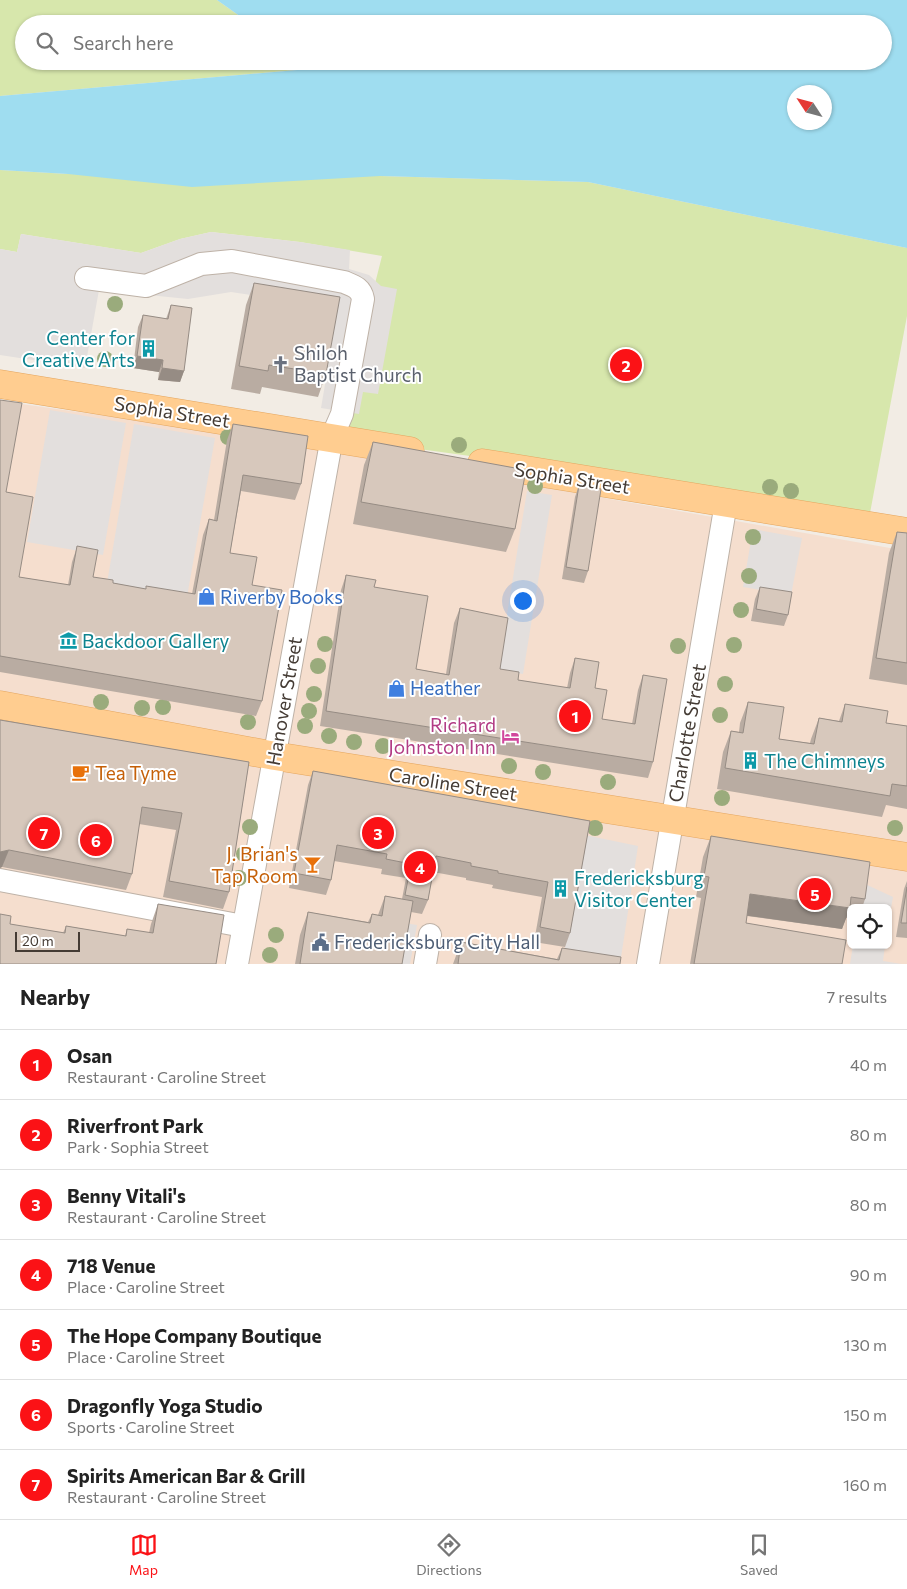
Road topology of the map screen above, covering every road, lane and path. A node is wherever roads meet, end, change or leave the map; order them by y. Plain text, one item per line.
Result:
1 (86, 278) dead end
2 (0, 384) edge
3 (332, 437) junction
4 (726, 503) junction
5 (907, 532) edge
6 (0, 705) edge
7 (274, 756) junction
8 (672, 818) junction
9 (907, 857) edge
10 (0, 880) edge
11 (244, 926) junction
12 (430, 935) dead end
13 (237, 964) edge
14 (425, 964) edge
15 (648, 964) edge

1 - 3 street, Hanover Street
2 - 3 main road, Sophia Street
3 - 4 main road, Sophia Street
3 - 7 street, Hanover Street
4 - 5 main road, Sophia Street
4 - 8 street, Charlotte Street
6 - 7 main road, Caroline Street
7 - 8 main road, Caroline Street
7 - 11 street, Hanover Street
8 - 9 main road, Caroline Street
8 - 15 street, Charlotte Street
10 - 11 street
11 - 13 street, Hanover Street
12 - 14 street

